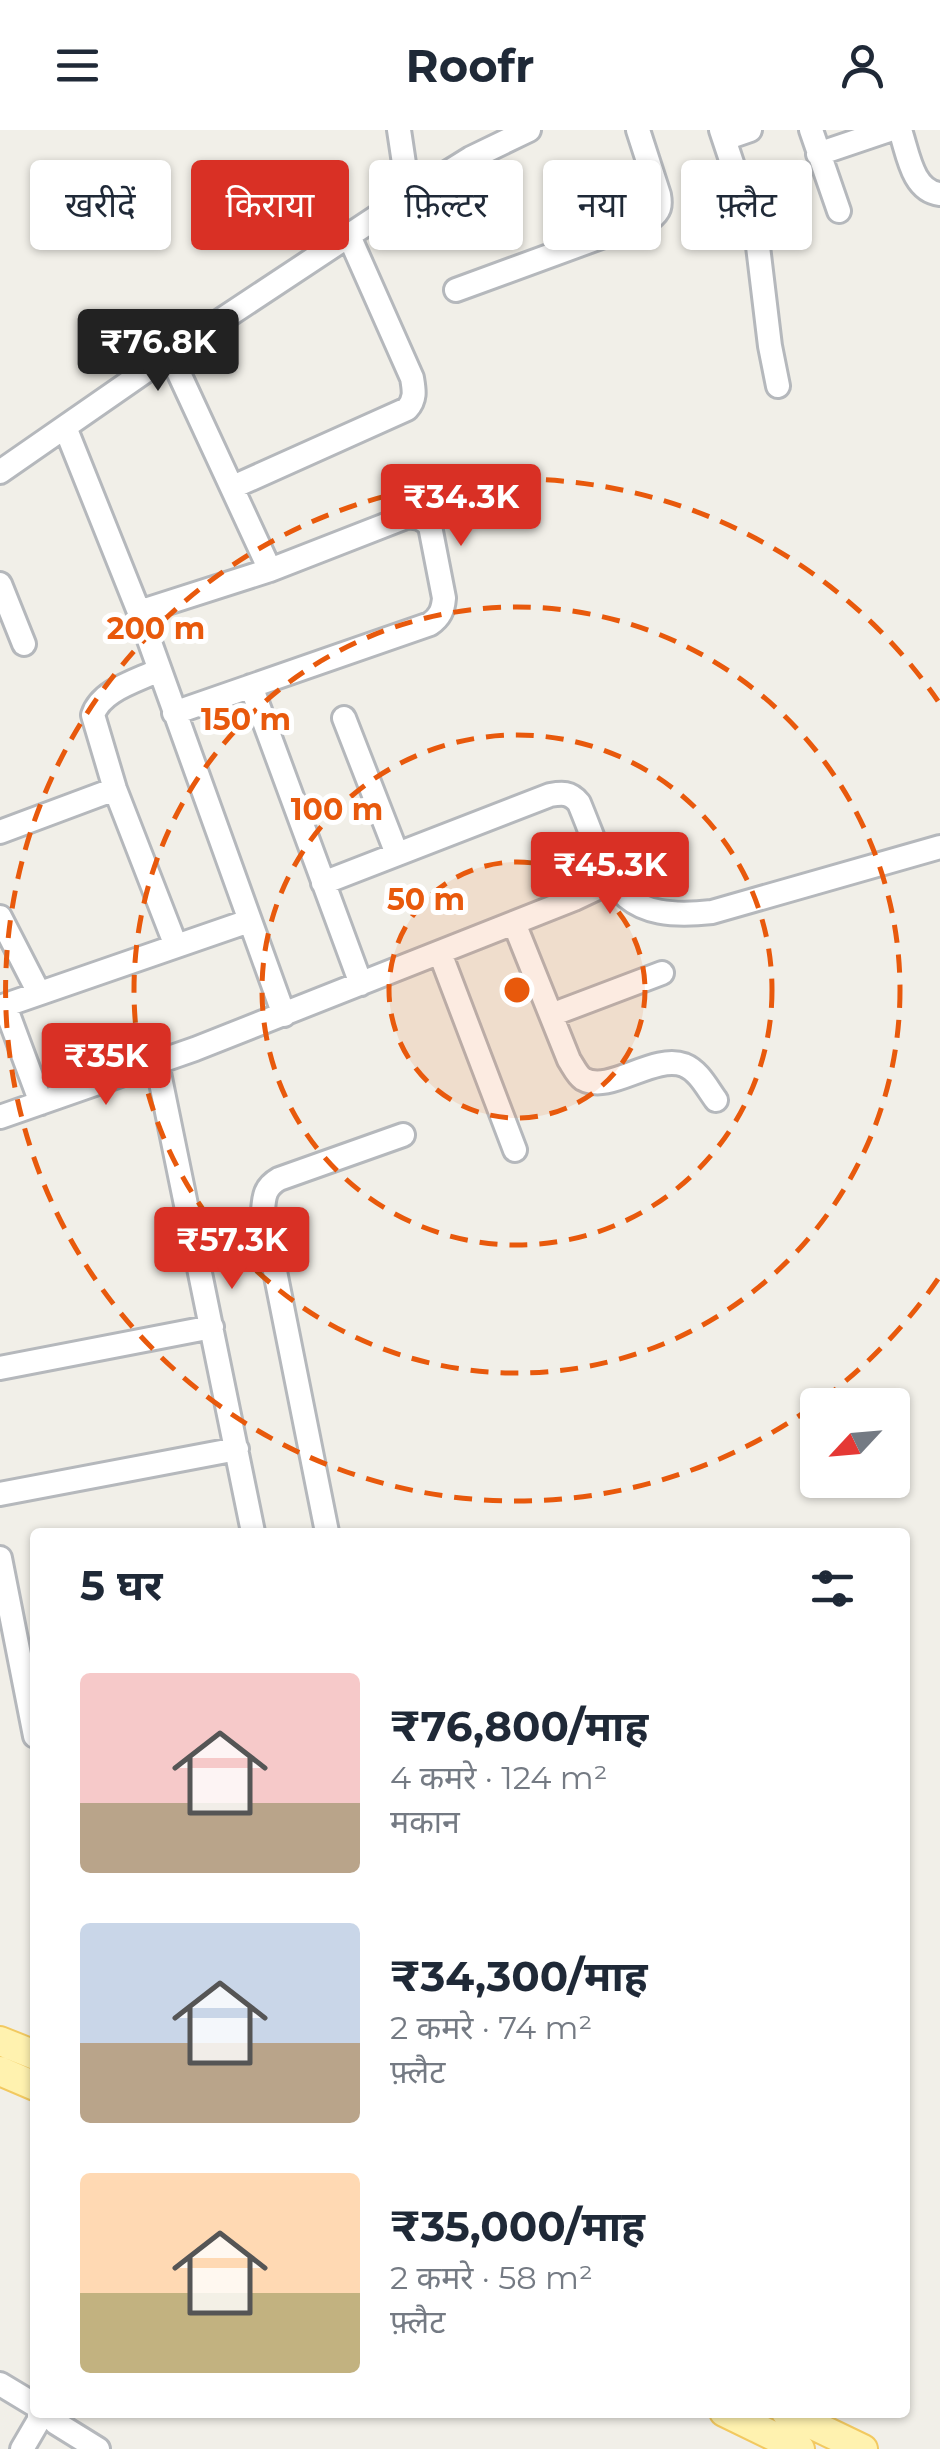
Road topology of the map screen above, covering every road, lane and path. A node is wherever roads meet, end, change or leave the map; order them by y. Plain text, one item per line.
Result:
1 (399, 130) edge
2 (530, 130) edge
3 (638, 130) edge
4 (750, 130) edge
5 (811, 130) edge
6 (889, 130) edge
7 (900, 130) edge
8 (722, 134) edge
9 (818, 154) junction
10 (404, 160) edge
11 (467, 160) edge
12 (940, 194) edge
13 (839, 211) dead end
14 (369, 223) edge
15 (350, 236) junction
16 (456, 290) dead end
17 (170, 354) junction
18 (778, 386) dead end
19 (65, 426) junction
20 (0, 472) edge
21 (233, 487) junction
22 (270, 570) junction
23 (0, 584) edge
24 (139, 612) junction
25 (24, 644) dead end
26 (159, 670) junction
27 (251, 686) junction
28 (174, 714) junction
29 (344, 718) dead end
30 (115, 789) junction
31 (0, 832) edge
32 (940, 847) edge
33 (397, 854) junction
34 (612, 881) junction
35 (323, 882) junction
36 (0, 917) edge
37 (249, 921) junction
38 (514, 923) junction
39 (176, 946) junction
40 (440, 953) junction
41 (662, 973) dead end
42 (361, 984) junction
43 (39, 993) junction
44 (2, 1006) edge
45 (284, 1015) junction
46 (550, 1015) junction
47 (157, 1063) junction
48 (716, 1100) dead end
49 (41, 1103) junction
50 (0, 1117) edge
51 (403, 1135) dead end
52 (515, 1150) dead end
53 (212, 1326) junction
54 (0, 1368) edge
55 (237, 1448) junction
56 (0, 1494) edge
57 (253, 1528) edge
58 (326, 1528) edge
59 (0, 1558) edge
60 (30, 1711) edge
61 (0, 2041) edge
62 (30, 2054) edge
63 (0, 2071) edge
64 (30, 2084) edge
65 (0, 2384) edge
66 (30, 2403) edge
67 (736, 2418) edge
68 (798, 2418) edge
69 (43, 2426) edge
70 (98, 2449) edge
71 (800, 2449) edge
72 (862, 2449) edge

1 - 10 street
2 - 11 street
3 - 16 street
4 - 8 street
5 - 9 street
6 - 9 street
7 - 12 street
8 - 18 street
9 - 13 street
14 - 15 street
15 - 17 street
15 - 21 street
17 - 19 street
17 - 21 street
19 - 20 street
19 - 24 street
21 - 22 street
22 - 24 street
22 - 27 street
23 - 25 street
24 - 26 street
26 - 28 street
26 - 30 street
27 - 28 street
27 - 35 street
28 - 37 street
29 - 33 street
30 - 31 street
30 - 39 street
32 - 34 street
33 - 34 street
33 - 35 street
34 - 38 street
35 - 42 street
36 - 43 street
37 - 39 street
37 - 45 street
38 - 40 street
38 - 46 street
39 - 43 street
40 - 42 street
40 - 52 street
41 - 46 street
42 - 45 street
43 - 44 street
44 - 49 street
45 - 47 street
46 - 48 street
47 - 49 street
47 - 53 street
49 - 50 street
51 - 58 street
53 - 54 street
53 - 55 street
55 - 56 street
55 - 57 street
59 - 60 street
61 - 62 main road
63 - 64 main road
65 - 66 street
67 - 71 main road
68 - 72 main road
69 - 70 street

